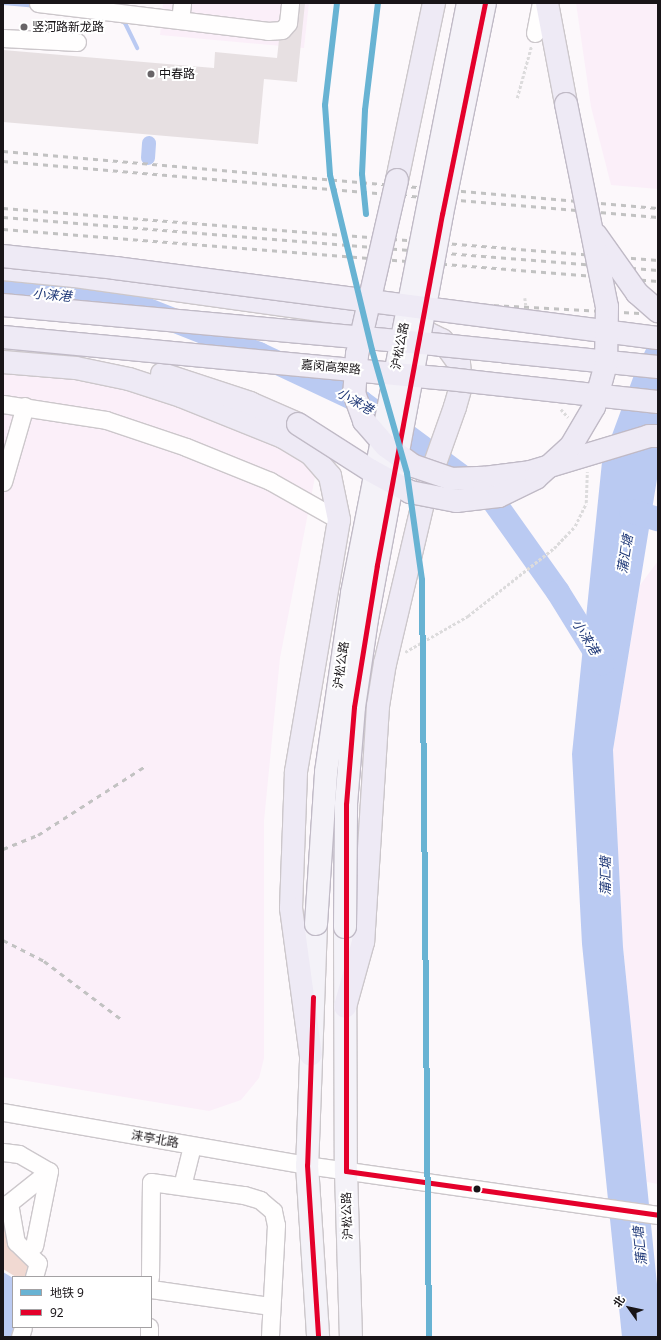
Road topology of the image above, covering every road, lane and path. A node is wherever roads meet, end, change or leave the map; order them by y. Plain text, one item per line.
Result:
1 (38, 3) edge
2 (182, 3) edge
3 (290, 3) edge
4 (434, 3) edge
5 (468, 3) edge
6 (485, 3) edge
7 (541, 3) edge
8 (547, 3) edge
9 (180, 20) junction
10 (535, 33) joint
11 (3, 38) edge
12 (77, 42) dead end
13 (517, 98) dead end
14 (592, 230) junction
15 (3, 256) edge
16 (3, 270) edge
17 (525, 298) dead end
18 (3, 305) edge
19 (658, 311) edge
20 (527, 312) dead end
21 (3, 337) edge
22 (658, 338) edge
23 (3, 347) edge
24 (3, 362) edge
25 (658, 367) edge
26 (658, 402) edge
27 (556, 403) dead end
28 (3, 404) edge
29 (25, 406) junction
30 (571, 421) dead end
31 (658, 436) edge
32 (586, 465) dead end
33 (3, 482) edge
34 (339, 520) junction
35 (385, 663) junction
36 (345, 1007) junction
37 (311, 1055) junction
38 (3, 1112) edge
39 (192, 1146) junction
40 (3, 1152) edge
41 (307, 1166) junction
42 (49, 1171) junction
43 (346, 1171) junction
44 (182, 1186) junction
45 (6, 1205) edge
46 (658, 1215) edge
47 (34, 1246) dead end
48 (34, 1276) edge
49 (150, 1276) edge
50 (152, 1289) edge
51 (272, 1306) junction
52 (270, 1337) edge
53 (318, 1337) edge
54 (350, 1337) edge

1 - 9 street
2 - 9 street
3 - 9 street
4 - 31 highway, bridge
5 - 37 main road, 沪松公路, bridge
6 - 36 main road, 沪松公路, bridge
7 - 10 street
8 - 14 highway, bridge
10 - 13 path
11 - 12 street
14 - 19 highway, bridge
14 - 23 highway, bridge
15 - 22 highway, bridge
16 - 35 highway
17 - 20 path
18 - 25 highway, bridge
21 - 26 highway, 嘉闵高架路, bridge
24 - 34 highway
27 - 30 path
28 - 29 street
29 - 33 street
29 - 34 street
32 - 35 path
34 - 37 highway
35 - 36 highway
36 - 43 main road, 沪松公路
37 - 41 main road, 沪松公路
38 - 39 street, 涞亭北路
39 - 41 street, 涞亭北路
39 - 44 street
40 - 42 street
41 - 43 street, 涞亭北路
41 - 53 main road, 沪松公路
42 - 45 street
42 - 47 street
43 - 46 street, 涞亭北路
43 - 54 main road, 沪松公路
44 - 49 street
44 - 51 street
45 - 48 street
50 - 51 street
51 - 52 street

